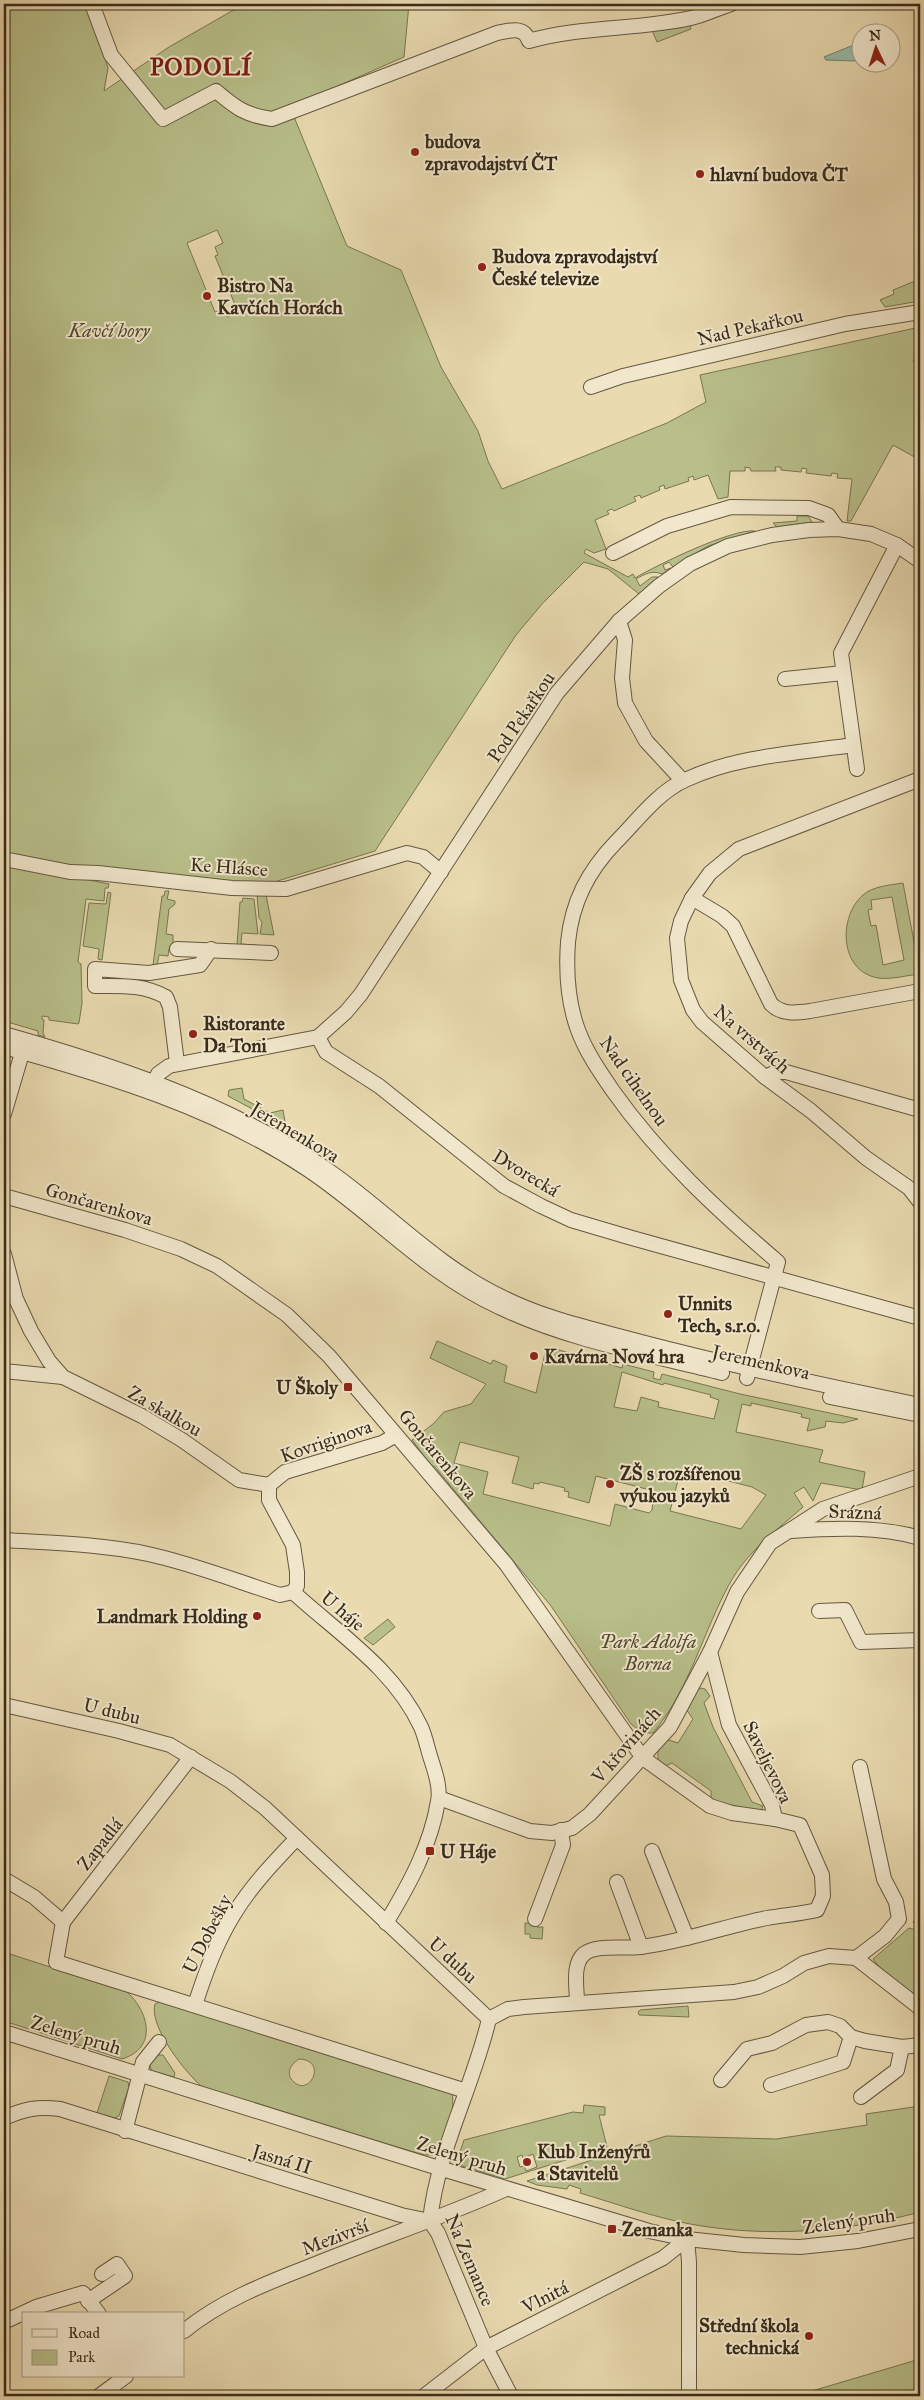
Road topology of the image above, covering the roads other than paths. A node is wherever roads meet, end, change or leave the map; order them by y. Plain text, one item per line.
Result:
1 (92, 4) edge
2 (731, 4) edge
3 (920, 312) edge
4 (591, 388) dead end
5 (838, 529) junction
6 (897, 546) junction
7 (613, 553) dead end
8 (920, 561) edge
9 (619, 621) junction
10 (843, 673) junction
11 (785, 679) dead end
12 (853, 745) junction
13 (857, 769) dead end
14 (920, 779) edge
15 (683, 781) junction
16 (4, 859) edge
17 (441, 872) junction
18 (692, 898) junction
19 (177, 949) dead end
20 (211, 949) junction
21 (272, 953) dead end
22 (920, 990) edge
23 (4, 1034) edge
24 (318, 1037) junction
25 (24, 1046) junction
26 (4, 1047) edge
27 (177, 1063) junction
28 (765, 1078) junction
29 (152, 1087) junction
30 (920, 1110) edge
31 (4, 1114) edge
32 (4, 1196) edge
33 (920, 1202) edge
34 (4, 1254) edge
35 (774, 1278) junction
36 (920, 1318) edge
37 (4, 1372) edge
38 (748, 1375) junction
39 (63, 1377) junction
40 (920, 1405) edge
41 (920, 1415) edge
42 (396, 1435) junction
43 (920, 1476) edge
44 (269, 1485) junction
45 (788, 1531) junction
46 (920, 1538) edge
47 (4, 1540) edge
48 (293, 1592) junction
49 (819, 1611) dead end
50 (920, 1640) edge
51 (710, 1652) junction
52 (4, 1705) edge
53 (191, 1757) junction
54 (643, 1758) junction
55 (860, 1767) dead end
56 (439, 1798) junction
57 (775, 1820) junction
58 (561, 1830) junction
59 (297, 1838) junction
60 (652, 1851) dead end
61 (4, 1879) edge
62 (617, 1882) dead end
63 (535, 1920) dead end
64 (63, 1922) junction
65 (386, 1923) junction
66 (687, 1938) junction
67 (641, 1947) junction
68 (856, 1958) junction
69 (577, 2002) junction
70 (195, 2006) junction
71 (920, 2008) edge
72 (489, 2019) junction
73 (4, 2032) edge
74 (851, 2037) junction
75 (159, 2042) dead end
76 (920, 2045) edge
77 (902, 2047) junction
78 (140, 2075) junction
79 (722, 2080) dead end
80 (771, 2085) dead end
81 (466, 2091) junction
82 (861, 2097) dead end
83 (4, 2118) edge
84 (125, 2131) junction
85 (441, 2169) junction
86 (506, 2188) junction
87 (430, 2221) junction
88 (920, 2229) edge
89 (687, 2239) junction
90 (102, 2274) dead end
91 (88, 2301) junction
92 (25, 2312) edge
93 (97, 2312) edge
94 (22, 2314) edge
95 (4, 2322) edge
96 (185, 2330) edge
97 (486, 2348) junction
98 (123, 2378) edge
99 (99, 2396) edge
100 (424, 2396) edge
101 (511, 2396) edge
102 (689, 2396) edge

1 - 2 street
3 - 4 street, Nad Pekařkou
5 - 6 street, Pod Pekařkou
5 - 7 street
5 - 9 street, Pod Pekařkou
6 - 8 street, Pod Pekařkou
6 - 10 street
9 - 15 street
9 - 17 street, Pod Pekařkou
10 - 11 street
10 - 12 street
12 - 13 street
12 - 15 street, Nad cihelnou
14 - 18 street, Na vrstvách
15 - 35 street, Nad cihelnou
16 - 17 street, Ke Hlásce
17 - 24 street, Pod Pekařkou
18 - 22 street
18 - 28 street, Na vrstvách
19 - 20 street
20 - 21 street
20 - 27 street
23 - 25 street, Jeremenkova
24 - 27 street
24 - 35 street, Dvorecká
25 - 26 street, Jeremenkova
25 - 29 street, Jeremenkova
25 - 31 street
27 - 29 street
28 - 30 street
28 - 33 street, Na vrstvách
29 - 38 street, Jeremenkova
32 - 42 street, Gončarenkova
34 - 39 street, Za skalkou
35 - 36 street, Dvorecká
35 - 38 street, Nad cihelnou
37 - 39 street
38 - 40 street, Jeremenkova
38 - 41 street, Jeremenkova
39 - 44 street, Za skalkou
42 - 44 street, Kovriginova
42 - 54 street, Gončarenkova
43 - 45 street, V křovinách
44 - 48 street
45 - 46 street, Srázná
45 - 51 street, V křovinách
47 - 48 street, U háje
48 - 56 street, U háje
49 - 50 street
51 - 54 street, V křovinách
51 - 57 street, Saveljevova
52 - 53 street, U dubu
53 - 59 street, U dubu
53 - 64 street, Zapadlá
54 - 57 street, Gončarenkova
54 - 58 street, V křovinách
55 - 68 street
56 - 58 street, V křovinách
56 - 65 street, U háje
57 - 66 street, Saveljevova
58 - 63 street
59 - 65 street, U dubu
59 - 70 street, U Dobešky
60 - 66 street
61 - 64 street
62 - 67 street
64 - 70 street, Zapadlá
65 - 72 street, U dubu
66 - 67 street, Saveljevova
67 - 69 street, Saveljevova
68 - 69 street
68 - 71 street
69 - 72 street
70 - 81 street
72 - 81 street, Na Zemance
73 - 78 street, Zelený pruh
74 - 77 street
74 - 79 street
74 - 80 street
75 - 78 street
76 - 77 street
77 - 82 street
78 - 84 street
78 - 85 street, Zelený pruh
81 - 85 street, Na Zemance
83 - 84 street, Jasná II
84 - 87 street, Jasná II
85 - 86 street, Zelený pruh
85 - 87 street, Na Zemance
86 - 87 street, Mezivrší
86 - 89 street, Zelený pruh
87 - 96 street, Mezivrší
87 - 97 street, Na Zemance
88 - 89 street, Zelený pruh
89 - 97 street, Vlnitá
89 - 102 street
90 - 91 street
91 - 92 street
91 - 93 street
94 - 95 street
97 - 100 street, Vlnitá
97 - 101 street, Na Zemance
98 - 99 street

